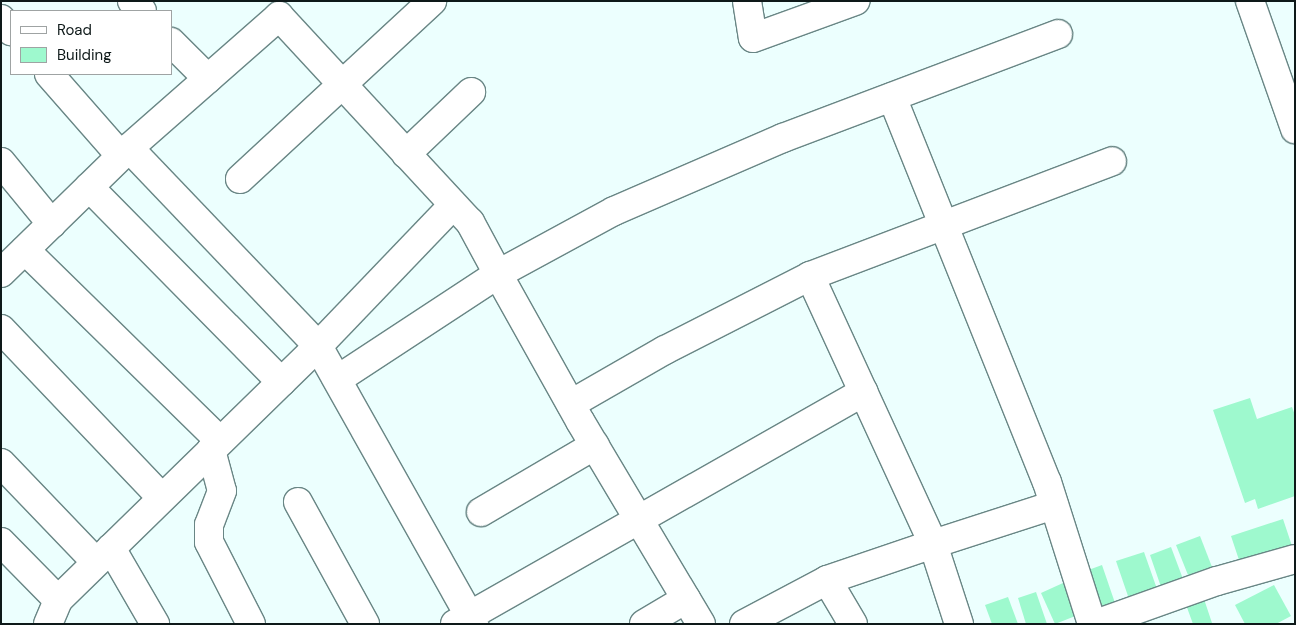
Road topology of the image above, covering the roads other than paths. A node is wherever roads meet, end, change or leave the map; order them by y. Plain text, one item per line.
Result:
1 (132, 1) edge
2 (432, 1) edge
3 (747, 1) edge
4 (855, 1) edge
5 (1250, 1) edge
6 (280, 6) edge
7 (820, 7) edge
8 (141, 10) edge
9 (1, 19) edge
10 (10, 30) edge
11 (1058, 34) dead end
12 (172, 43) edge
13 (50, 75) edge
14 (208, 79) junction
15 (343, 85) junction
16 (471, 92) dead end
17 (892, 97) junction
18 (1295, 129) edge
19 (125, 152) junction
20 (406, 154) junction
21 (1112, 161) dead end
22 (1, 162) edge
23 (240, 179) dead end
24 (89, 187) junction
25 (453, 205) junction
26 (52, 224) junction
27 (943, 225) junction
28 (25, 250) junction
29 (1, 273) edge
30 (498, 274) junction
31 (810, 276) junction
32 (1, 329) edge
33 (318, 346) junction
34 (346, 374) dead end
35 (281, 382) junction
36 (864, 392) junction
37 (571, 404) junction
38 (215, 446) junction
39 (595, 446) junction
40 (1, 462) edge
41 (162, 498) junction
42 (298, 502) dead end
43 (1054, 505) junction
44 (481, 512) dead end
45 (638, 519) junction
46 (1, 542) edge
47 (933, 544) junction
48 (104, 555) junction
49 (1295, 559) edge
50 (827, 580) junction
51 (686, 599) junction
52 (53, 612) edge
53 (466, 621) edge
54 (155, 624) edge
55 (251, 624) edge
56 (365, 624) edge
57 (644, 624) edge
58 (701, 624) edge
59 (744, 624) edge
60 (853, 624) edge
61 (959, 624) edge
62 (1094, 624) edge

1 - 8 street
2 - 15 street
3 - 7 street
4 - 7 street
5 - 18 street
6 - 14 street
6 - 15 street
9 - 10 street
11 - 17 street
12 - 14 street
13 - 19 street
14 - 19 street
15 - 20 street
15 - 23 street
16 - 20 street
17 - 27 street
17 - 30 street
19 - 24 street
19 - 33 street
20 - 25 street
21 - 27 street
22 - 26 street
24 - 26 street
24 - 35 street
25 - 30 street
25 - 33 street
26 - 28 street
27 - 31 street
27 - 43 street
28 - 29 street
28 - 38 street
30 - 34 street
30 - 37 street
31 - 36 street
31 - 37 street
32 - 41 street
33 - 35 street
33 - 53 street
35 - 38 street
36 - 45 street
36 - 47 street
37 - 39 street
38 - 41 street
38 - 55 street
39 - 44 street
39 - 45 street
40 - 48 street
41 - 48 street
42 - 56 street
43 - 47 street
43 - 62 street
45 - 51 street
45 - 53 street
46 - 52 street
47 - 50 street
47 - 61 street
48 - 52 street
48 - 54 street
49 - 62 street
50 - 59 street
50 - 60 street
51 - 57 street
51 - 58 street

